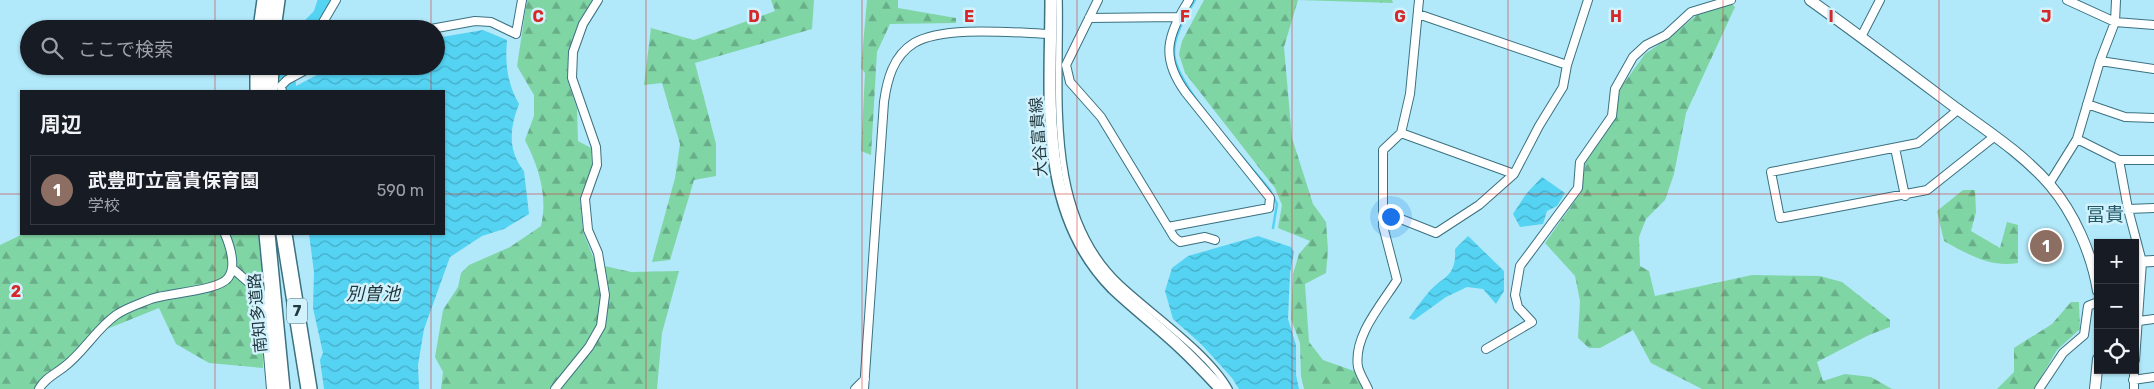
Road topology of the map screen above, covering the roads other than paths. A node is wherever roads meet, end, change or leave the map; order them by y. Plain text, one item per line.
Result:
1 (264, 0) edge
2 (277, 0) edge
3 (336, 0) edge
4 (522, 0) edge
5 (598, 0) edge
6 (1052, 0) edge
7 (1059, 0) edge
8 (1098, 0) edge
9 (1189, 0) edge
10 (1419, 0) edge
11 (1588, 0) edge
12 (1731, 0) edge
13 (1810, 0) edge
14 (1880, 0) edge
15 (2067, 0) edge
16 (2116, 0) edge
17 (1418, 14) junction
18 (1178, 17) junction
19 (1089, 18) junction
20 (262, 20) edge
21 (274, 20) edge
22 (325, 20) edge
23 (2115, 22) junction
24 (2154, 25) edge
25 (445, 26) edge
26 (1051, 34) junction
27 (1861, 37) junction
28 (2100, 61) junction
29 (1567, 65) junction
30 (2154, 69) edge
31 (258, 75) edge
32 (270, 75) edge
33 (294, 75) edge
34 (258, 90) edge
35 (270, 90) edge
36 (282, 90) edge
37 (2087, 104) junction
38 (1959, 109) junction
39 (2154, 118) edge
40 (1401, 133) junction
41 (1995, 136) junction
42 (2077, 139) junction
43 (1895, 148) junction
44 (2119, 160) junction
45 (2154, 160) edge
46 (1514, 174) junction
47 (2049, 184) junction
48 (1905, 196) junction
49 (2154, 208) edge
50 (2128, 209) junction
51 (1383, 212) junction
52 (1168, 227) junction
53 (225, 235) edge
54 (267, 235) edge
55 (284, 235) edge
56 (2134, 239) edge
57 (1215, 240) dead end
58 (2094, 260) edge
59 (2139, 262) edge
60 (2154, 262) edge
61 (232, 268) junction
62 (2094, 304) edge
63 (2154, 319) edge
64 (2139, 321) edge
65 (1486, 349) dead end
66 (2096, 374) edge
67 (2134, 374) edge
68 (2154, 376) edge
69 (865, 379) junction
70 (2133, 380) junction
71 (39, 389) edge
72 (271, 389) edge
73 (282, 389) edge
74 (309, 389) edge
75 (555, 389) edge
76 (855, 389) edge
77 (864, 389) edge
78 (1221, 389) edge
79 (1229, 389) edge
80 (1368, 389) edge
81 (2039, 389) edge
82 (2095, 389) edge
83 (2134, 389) edge

1 - 20 highway
2 - 21 highway
3 - 22 street
4 - 25 street
5 - 75 street
6 - 26 main road, 大谷富貴線
7 - 79 street
8 - 19 street
9 - 18 street
10 - 17 street
11 - 29 street
12 - 65 street
13 - 27 street
14 - 27 street
15 - 23 street
16 - 23 street
17 - 29 street
17 - 40 street
18 - 19 street
18 - 52 street
19 - 52 street
23 - 24 street
23 - 28 street
26 - 69 street
26 - 78 main road, 大谷富貴線
27 - 38 street
28 - 30 street
28 - 37 street
29 - 46 street
31 - 34 highway
32 - 35 highway
33 - 36 street
37 - 39 street
37 - 42 street
38 - 41 street
38 - 43 street
40 - 46 street
40 - 51 street
41 - 47 street
41 - 48 street
42 - 44 street
42 - 47 street
43 - 48 street
43 - 48 street
44 - 45 street
44 - 50 street
46 - 51 street
47 - 58 street
49 - 50 street
50 - 56 street
51 - 80 street
52 - 57 street
53 - 61 street
54 - 73 highway, 南知多道路 / 7
55 - 74 highway, 7
59 - 60 street
61 - 71 street
61 - 72 street
62 - 81 street
63 - 64 street
66 - 82 street
67 - 70 street
68 - 70 street
69 - 76 street
69 - 77 street
70 - 83 street

